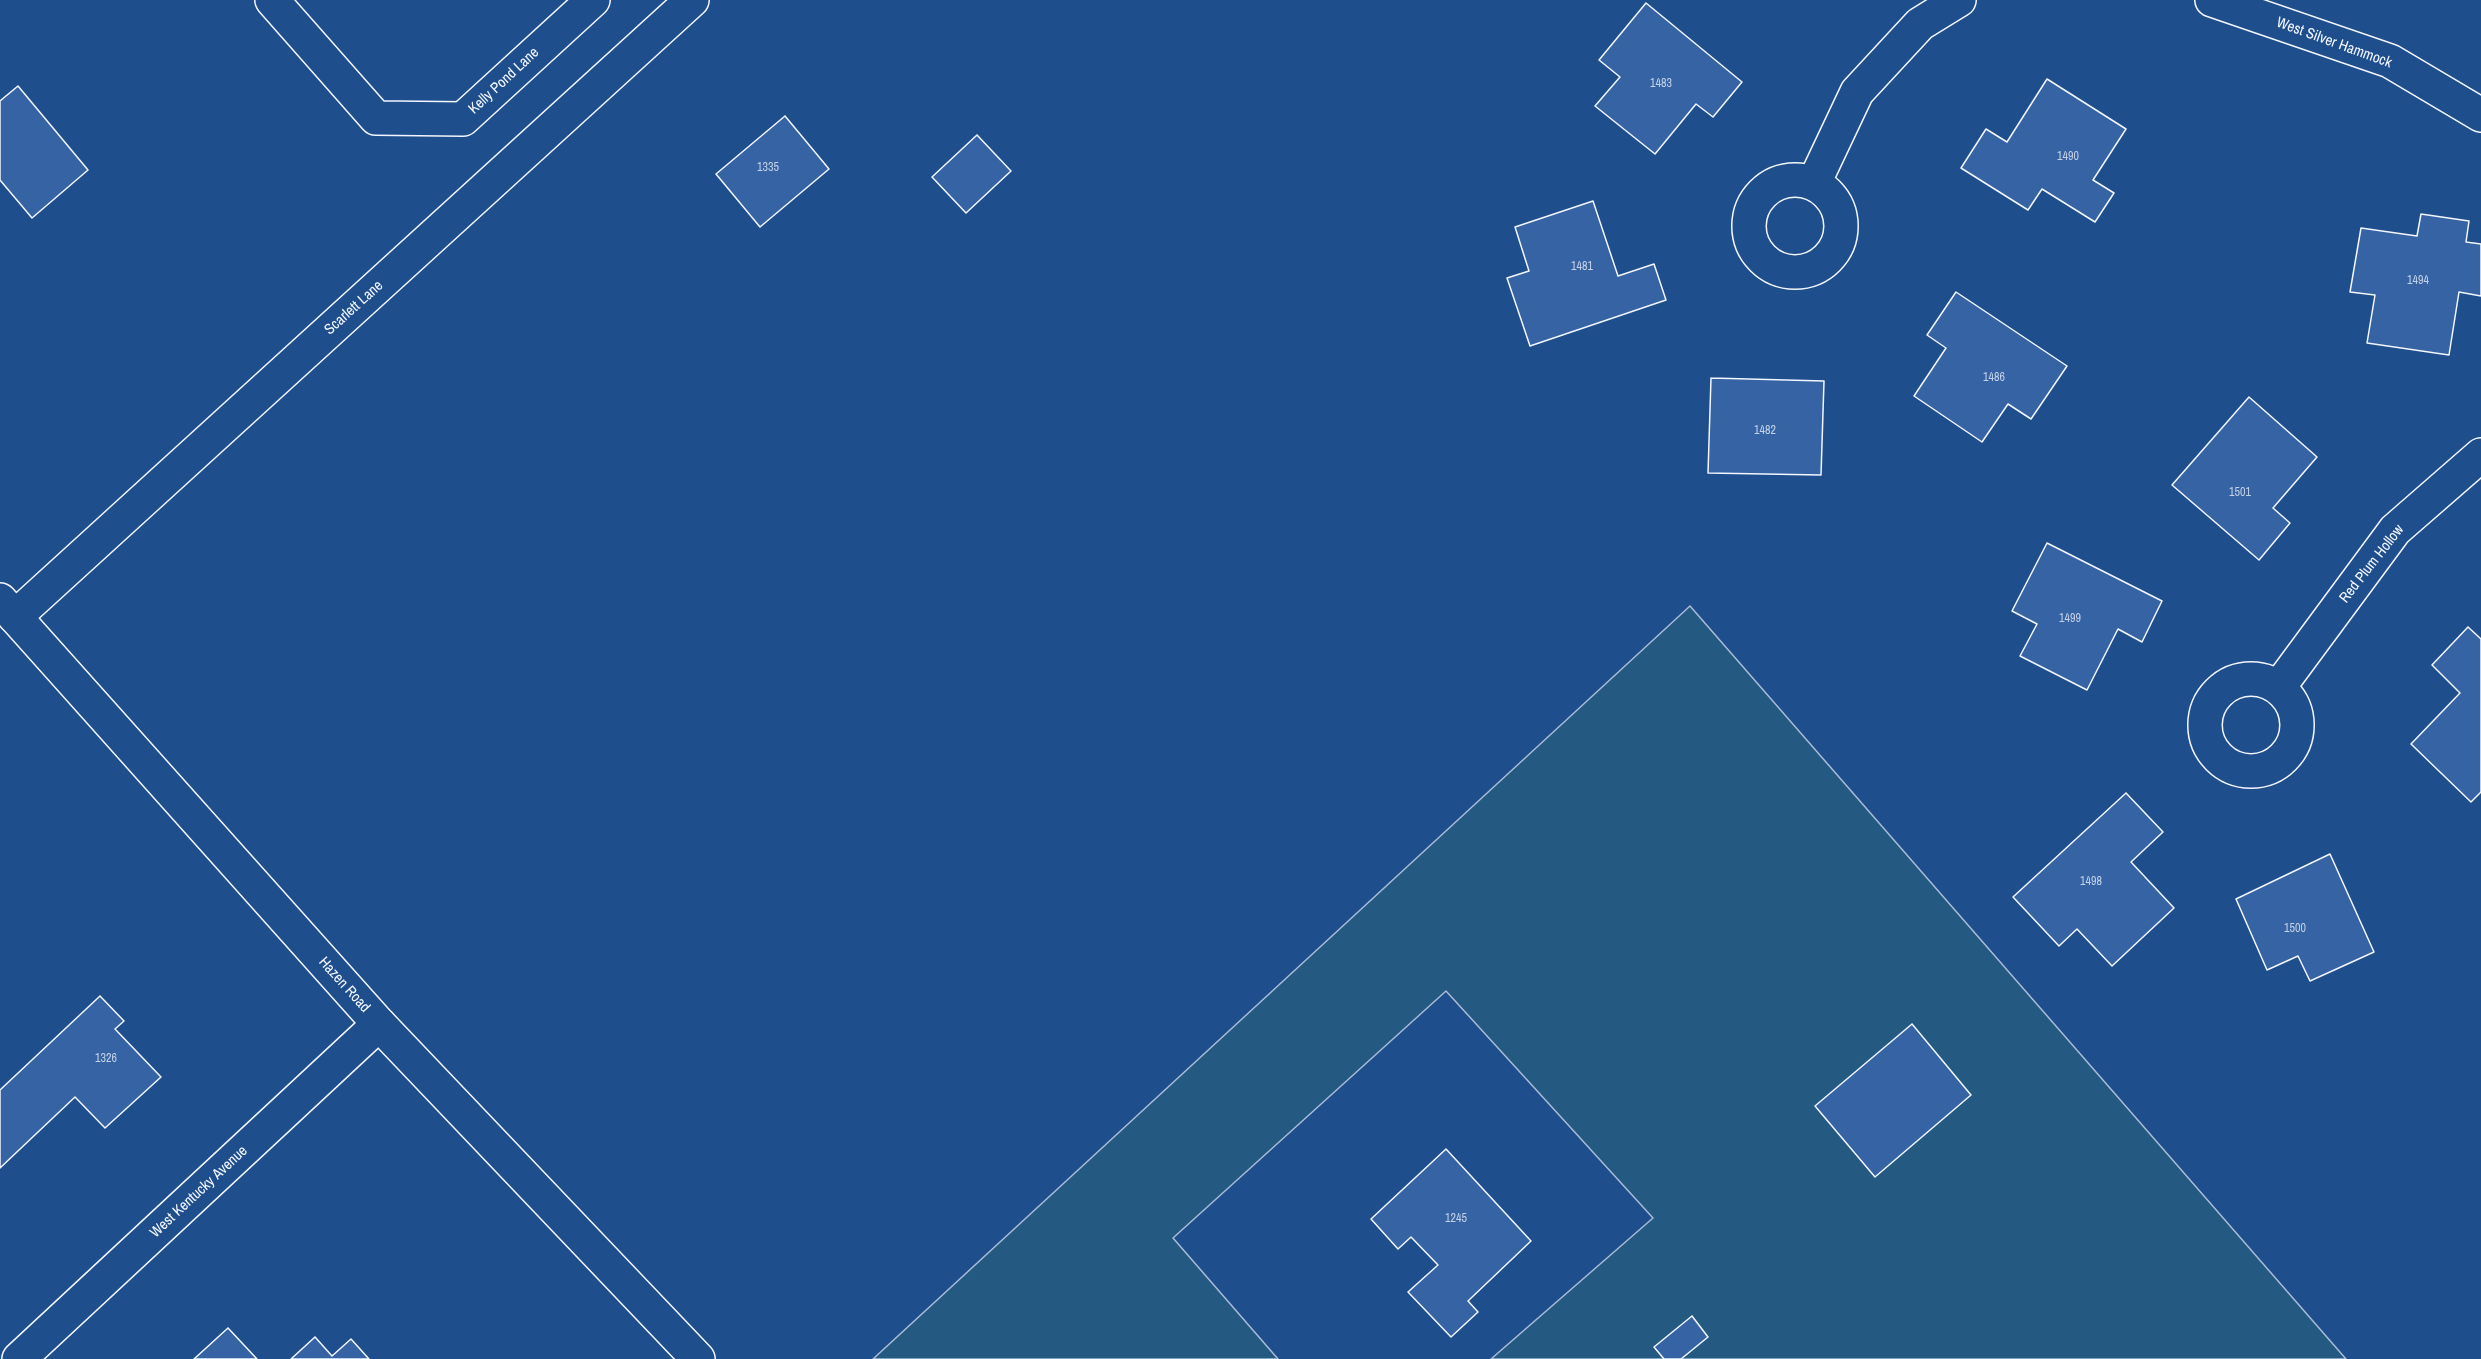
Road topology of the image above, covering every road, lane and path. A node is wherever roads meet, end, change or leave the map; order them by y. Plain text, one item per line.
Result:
1 (272, 0) edge
2 (592, 0) edge
3 (692, 0) edge
4 (1959, 0) edge
5 (2212, 0) edge
6 (2481, 115) edge
7 (1814, 183) dead end
8 (2481, 455) edge
9 (8, 608) edge
10 (2279, 687) dead end
11 (379, 1024) junction
12 (19, 1359) edge
13 (698, 1359) edge

1 - 2 street, Kelly Pond Lane
3 - 9 street, Scarlett Lane
4 - 7 street
5 - 6 street, West Silver Hammock
8 - 10 street, Red Plum Hollow
9 - 11 street, Hazen Road
11 - 12 street, West Kentucky Avenue
11 - 13 street, Hazen Road

